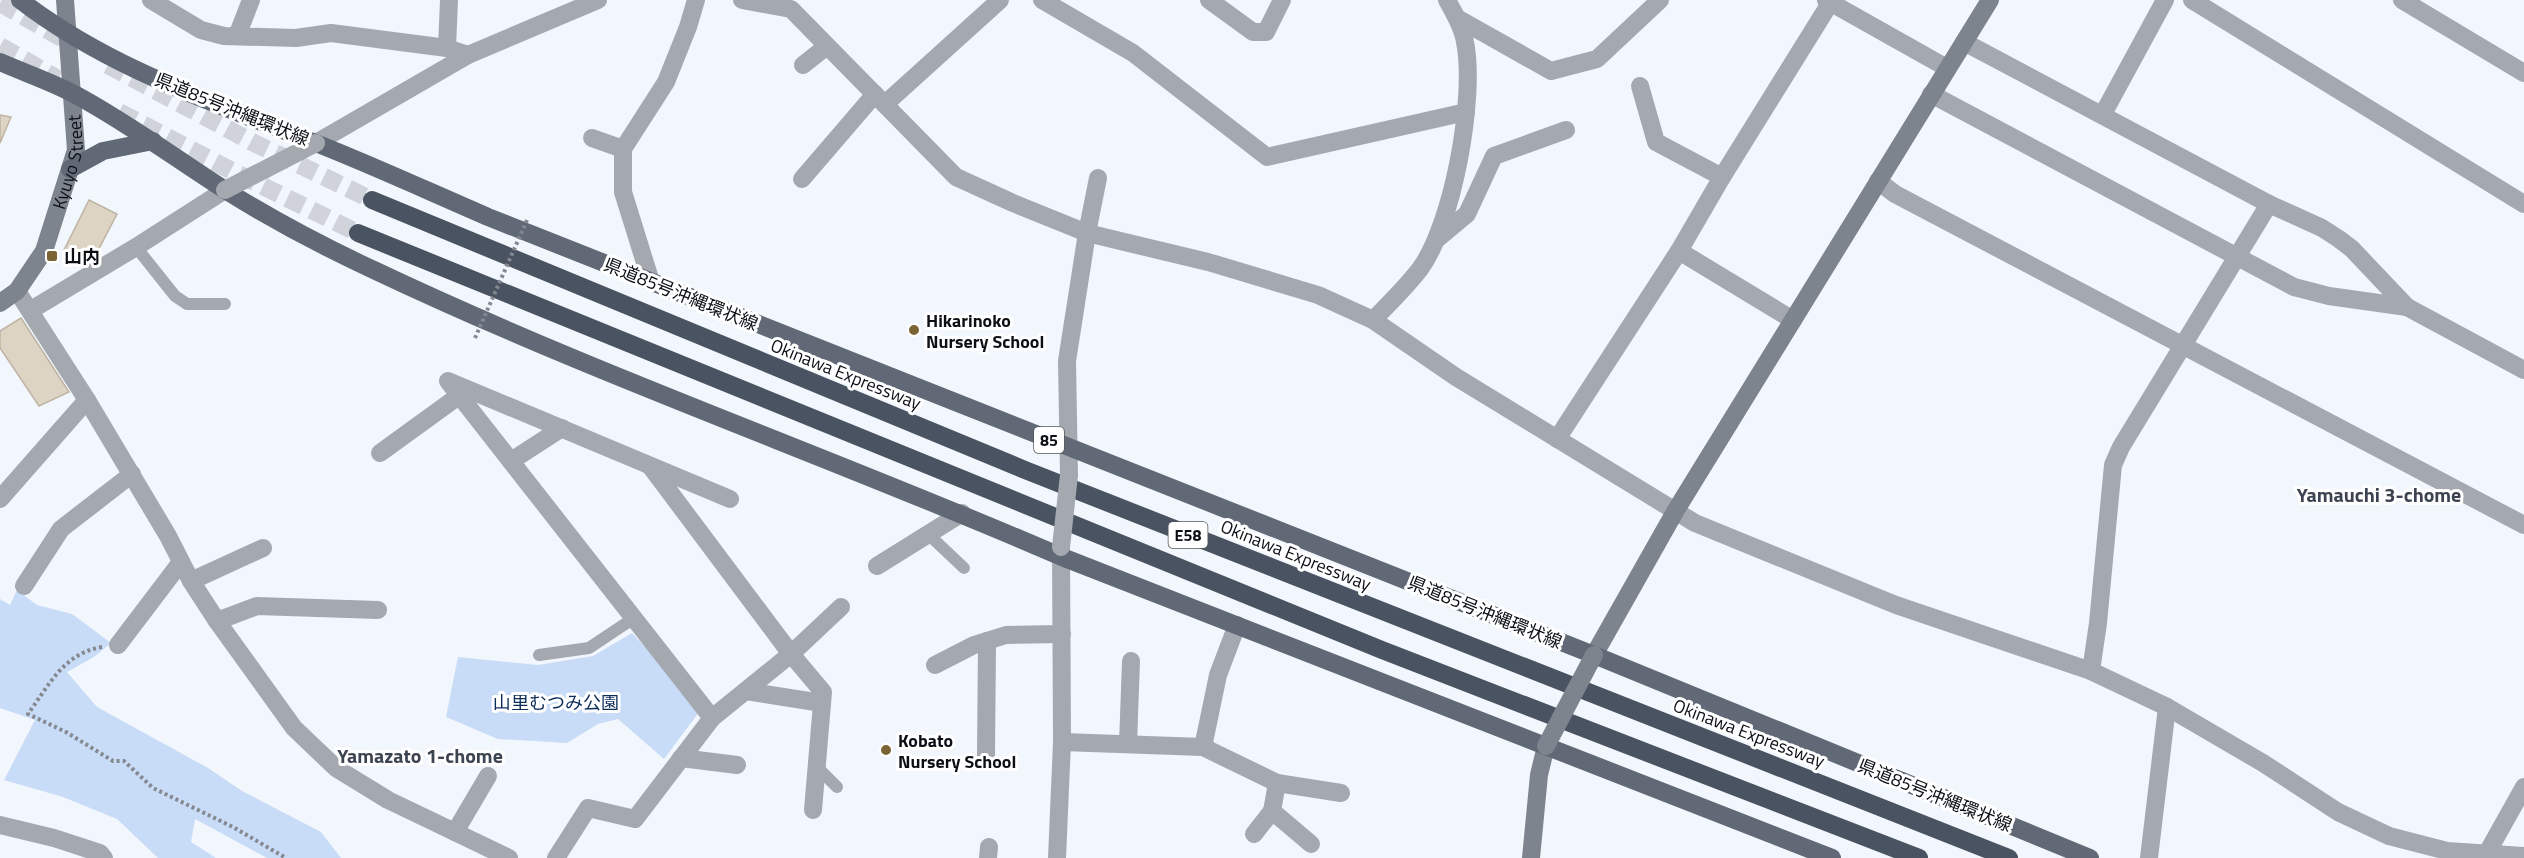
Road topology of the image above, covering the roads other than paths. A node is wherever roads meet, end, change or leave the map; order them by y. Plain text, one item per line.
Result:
1 (20, 0) edge
2 (65, 0) edge
3 (151, 0) edge
4 (251, 0) edge
5 (449, 0) edge
6 (598, 0) edge
7 (696, 0) edge
8 (742, 0) edge
9 (1000, 0) edge
10 (1042, 0) edge
11 (1209, 0) edge
12 (1282, 0) edge
13 (1447, 0) edge
14 (1660, 0) edge
15 (1990, 0) edge
16 (2165, 0) edge
17 (2192, 0) edge
18 (2402, 0) edge
19 (1830, 1) edge
20 (797, 5) edge
21 (1457, 18) junction
22 (68, 34) junction
23 (237, 36) junction
24 (1964, 42) junction
25 (827, 46) junction
26 (447, 48) junction
27 (468, 55) junction
28 (0, 62) edge
29 (803, 65) dead end
30 (1947, 68) junction
31 (2524, 73) edge
32 (1640, 86) dead end
33 (73, 93) junction
34 (1931, 94) junction
35 (880, 99) junction
36 (1466, 112) junction
37 (2103, 114) junction
38 (1566, 130) dead end
39 (592, 138) dead end
40 (153, 141) junction
41 (316, 143) junction
42 (622, 149) junction
43 (70, 169) junction
44 (1722, 177) junction
45 (1098, 178) dead end
46 (802, 179) dead end
47 (1878, 182) junction
48 (225, 190) junction
49 (372, 200) tunnel mouth
50 (2270, 204) junction
51 (2524, 204) edge
52 (358, 233) tunnel mouth
53 (1087, 233) junction
54 (1435, 241) junction
55 (136, 247) junction
56 (1679, 251) junction
57 (2238, 258) junction
58 (651, 282) junction
59 (6, 297) edge
60 (225, 304) dead end
61 (2407, 308) junction
62 (31, 310) junction
63 (1373, 320) junction
64 (1793, 320) junction
65 (2183, 346) junction
66 (2524, 370) edge
67 (460, 395) junction
68 (87, 400) junction
69 (562, 428) junction
70 (1557, 439) junction
71 (1070, 448) junction
72 (380, 453) dead end
73 (511, 461) junction
74 (650, 465) junction
75 (132, 474) junction
76 (0, 499) edge
77 (730, 499) dead end
78 (1676, 510) junction
79 (962, 513) junction
80 (2524, 525) edge
81 (928, 534) junction
82 (263, 548) dead end
83 (1062, 552) junction
84 (182, 562) junction
85 (877, 566) dead end
86 (964, 568) dead end
87 (191, 581) junction
88 (24, 586) dead end
89 (841, 607) dead end
90 (378, 610) dead end
91 (634, 618) junction
92 (217, 621) junction
93 (1237, 625) junction
94 (1062, 634) junction
95 (987, 641) junction
96 (118, 645) road end
97 (791, 654) junction
98 (539, 655) dead end
99 (1594, 656) junction
100 (1131, 661) dead end
101 (935, 665) dead end
102 (2091, 671) junction
103 (746, 691) junction
104 (822, 703) junction
105 (2167, 707) junction
106 (712, 718) junction
107 (1062, 742) junction
108 (1128, 744) junction
109 (1546, 746) junction
110 (1203, 747) junction
111 (986, 756) dead end
112 (681, 758) junction
113 (737, 765) dead end
114 (817, 767) junction
115 (488, 776) dead end
116 (1277, 783) junction
117 (837, 787) dead end
118 (2524, 787) edge
119 (1341, 793) dead end
120 (813, 810) dead end
121 (1272, 811) junction
122 (0, 825) edge
123 (455, 832) junction
124 (1254, 834) dead end
125 (1311, 844) dead end
126 (2486, 855) junction
127 (2524, 856) edge
128 (104, 858) edge
129 (509, 858) edge
130 (556, 858) edge
131 (1057, 858) edge
132 (1531, 858) edge
133 (1832, 858) edge
134 (1919, 858) edge
135 (2009, 858) edge
136 (2090, 858) edge
137 (2149, 858) edge

1 - 22 main road, 県道85号沖縄環状線 / 85
2 - 22 street, Kyuyo Street
3 - 23 street
4 - 23 street
5 - 26 street
6 - 27 street
7 - 42 street
8 - 20 street
9 - 35 street
10 - 36 street
11 - 12 street
13 - 21 street
14 - 21 street
15 - 24 street
16 - 37 street
17 - 51 street
18 - 31 street
19 - 30 street
19 - 44 street
20 - 25 street
21 - 36 street
22 - 33 street, Kyuyo Street
22 - 41 main road, 県道85号沖縄環状線 / 85
23 - 26 street
24 - 30 street
24 - 37 street
25 - 29 street
25 - 35 street
26 - 27 street
27 - 41 street
28 - 33 main road
30 - 34 street
32 - 44 street
33 - 40 main road
33 - 43 street, Kyuyo Street
34 - 47 street
34 - 57 street
35 - 46 street
35 - 53 street
36 - 54 street
37 - 50 street
38 - 54 street
39 - 42 street
40 - 43 main road
40 - 48 main road
41 - 48 street, bridge
41 - 58 main road, 県道85号沖縄環状線 / 85
42 - 58 street
43 - 59 street, Kyuyo Street
44 - 56 street
45 - 53 street
47 - 64 street
47 - 65 street
48 - 55 street
48 - 79 main road
49 - 135 highway, Okinawa Expressway / E58
50 - 57 street
50 - 61 street
52 - 134 highway, E58
53 - 63 street
53 - 71 street
54 - 63 street
55 - 60 lane
55 - 62 street
56 - 64 street
56 - 70 street
57 - 61 street
57 - 65 street
58 - 71 main road, 県道85号沖縄環状線 / 85
59 - 62 street
61 - 66 street
62 - 68 street
63 - 70 street
64 - 78 street
65 - 80 street
65 - 102 street
67 - 69 street
67 - 72 street
67 - 73 street
68 - 75 street
68 - 76 street
69 - 73 street
69 - 74 street
70 - 78 street
71 - 83 street, bridge
71 - 99 main road, 県道85号沖縄環状線 / 85
73 - 91 street
74 - 77 street
74 - 97 street
75 - 84 street
75 - 88 street
78 - 99 street
78 - 102 street
79 - 81 street
79 - 83 main road
81 - 85 street
81 - 86 lane
82 - 87 street
83 - 93 main road
83 - 94 street
84 - 87 street
84 - 96 street
87 - 92 street
89 - 97 street
90 - 92 street
91 - 98 lane
91 - 106 street
92 - 123 street
93 - 109 main road
93 - 110 street
94 - 95 street
94 - 107 street
95 - 101 street
95 - 111 street
97 - 103 street
97 - 104 street
99 - 109 street, bridge
99 - 136 main road, 県道85号沖縄環状線 / 85
100 - 108 street
102 - 105 street
103 - 104 street
103 - 106 street
104 - 114 street
105 - 126 street
105 - 137 street
106 - 112 street
107 - 108 street
107 - 131 street
108 - 110 street
109 - 132 street
109 - 133 main road
110 - 116 street
112 - 113 street
112 - 130 street
114 - 117 lane
114 - 120 street
115 - 123 street
116 - 119 street
116 - 121 street
118 - 126 street
121 - 124 street
121 - 125 street
122 - 128 street
123 - 129 street
126 - 127 street

